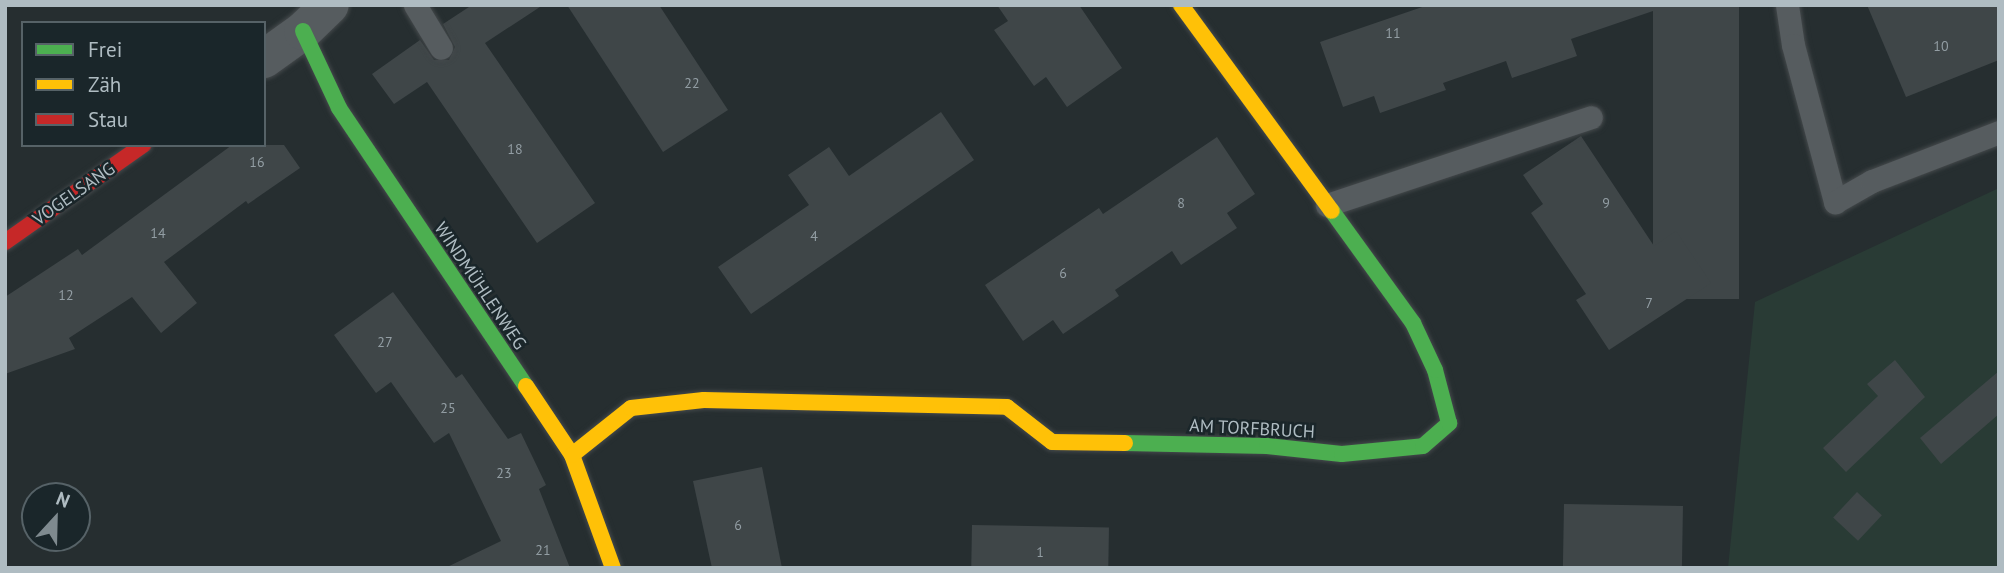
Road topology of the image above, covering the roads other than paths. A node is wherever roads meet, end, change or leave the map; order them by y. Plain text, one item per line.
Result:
1 (330, 5) edge
2 (415, 5) edge
3 (1181, 5) edge
4 (1787, 5) edge
5 (303, 31) junction
6 (441, 48) dead end
7 (266, 58) edge
8 (1591, 117) dead end
9 (1999, 132) edge
10 (140, 147) edge
11 (1326, 205) junction
12 (5, 242) edge
13 (572, 455) junction
14 (613, 568) edge

1 - 5 street
2 - 6 lane
3 - 11 street, AM TORFBRUCH
4 - 9 lane
5 - 7 street
5 - 13 street, WINDMÜHLENWEG
8 - 11 lane
10 - 12 street, VOGELSANG
11 - 13 street, AM TORFBRUCH
13 - 14 street, WINDMÜHLENWEG

